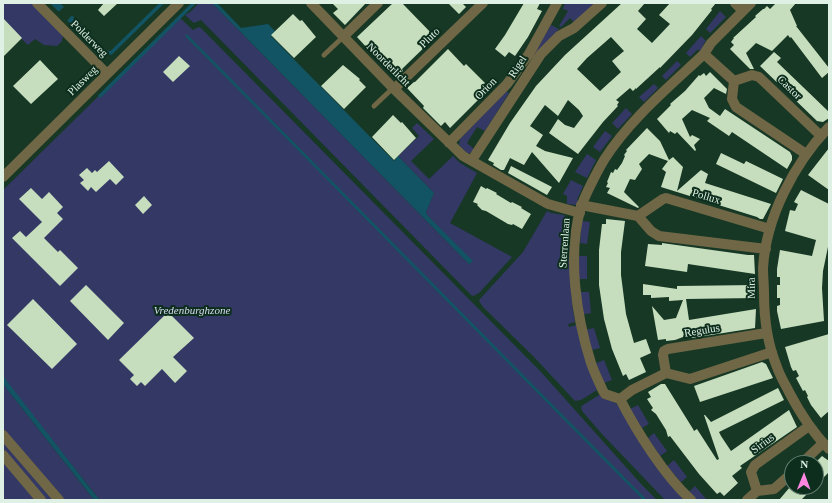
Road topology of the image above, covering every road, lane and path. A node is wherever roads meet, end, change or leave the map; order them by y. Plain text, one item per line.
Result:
1 (37, 3) edge
2 (179, 3) edge
3 (311, 3) edge
4 (378, 3) edge
5 (483, 3) edge
6 (558, 3) edge
7 (602, 3) edge
8 (735, 3) edge
9 (751, 3) edge
10 (743, 11) junction
11 (343, 37) junction
12 (704, 54) junction
13 (324, 56) dead end
14 (107, 74) junction
15 (734, 82) junction
16 (394, 89) junction
17 (374, 106) dead end
18 (829, 127) edge
19 (821, 136) junction
20 (449, 143) junction
21 (806, 154) junction
22 (472, 160) junction
23 (3, 177) edge
24 (580, 209) junction
25 (638, 216) junction
26 (770, 229) junction
27 (766, 249) junction
28 (766, 333) junction
29 (772, 352) junction
30 (666, 373) junction
31 (620, 399) junction
32 (809, 426) junction
33 (3, 435) edge
34 (826, 446) edge
35 (3, 455) edge
36 (813, 455) edge
37 (784, 480) edge
38 (757, 491) junction
39 (41, 500) edge
40 (59, 500) edge
41 (691, 500) edge
42 (748, 500) edge

1 - 14 street, Polderweg
2 - 14 street, Plasweg
3 - 11 street, Noorderlicht
4 - 11 street
5 - 16 street, Pluto
6 - 20 street, Orion
7 - 22 street, Rigel
8 - 10 street
9 - 10 street, Sterrenlaan
10 - 12 street, Sterrenlaan
11 - 13 lane
11 - 16 street, Noorderlicht
12 - 15 street
12 - 24 street, Sterrenlaan
14 - 23 street, Plasweg
15 - 19 street, Castor
15 - 21 street
16 - 17 lane
16 - 20 street, Noorderlicht
18 - 19 street, Mira
19 - 21 street, Mira
20 - 22 street
21 - 26 street, Mira
22 - 24 street
24 - 25 street
24 - 31 street, Sterrenlaan
25 - 26 street, Pollux
25 - 27 street
26 - 27 street, Mira
27 - 28 street, Mira
28 - 29 street, Mira
28 - 30 street, Regulus
29 - 30 street
29 - 32 street, Mira
30 - 31 street
31 - 41 street
32 - 34 street, Mira
32 - 38 street, Sirius
33 - 40 street
34 - 36 street
35 - 39 street
37 - 38 street
38 - 42 street

